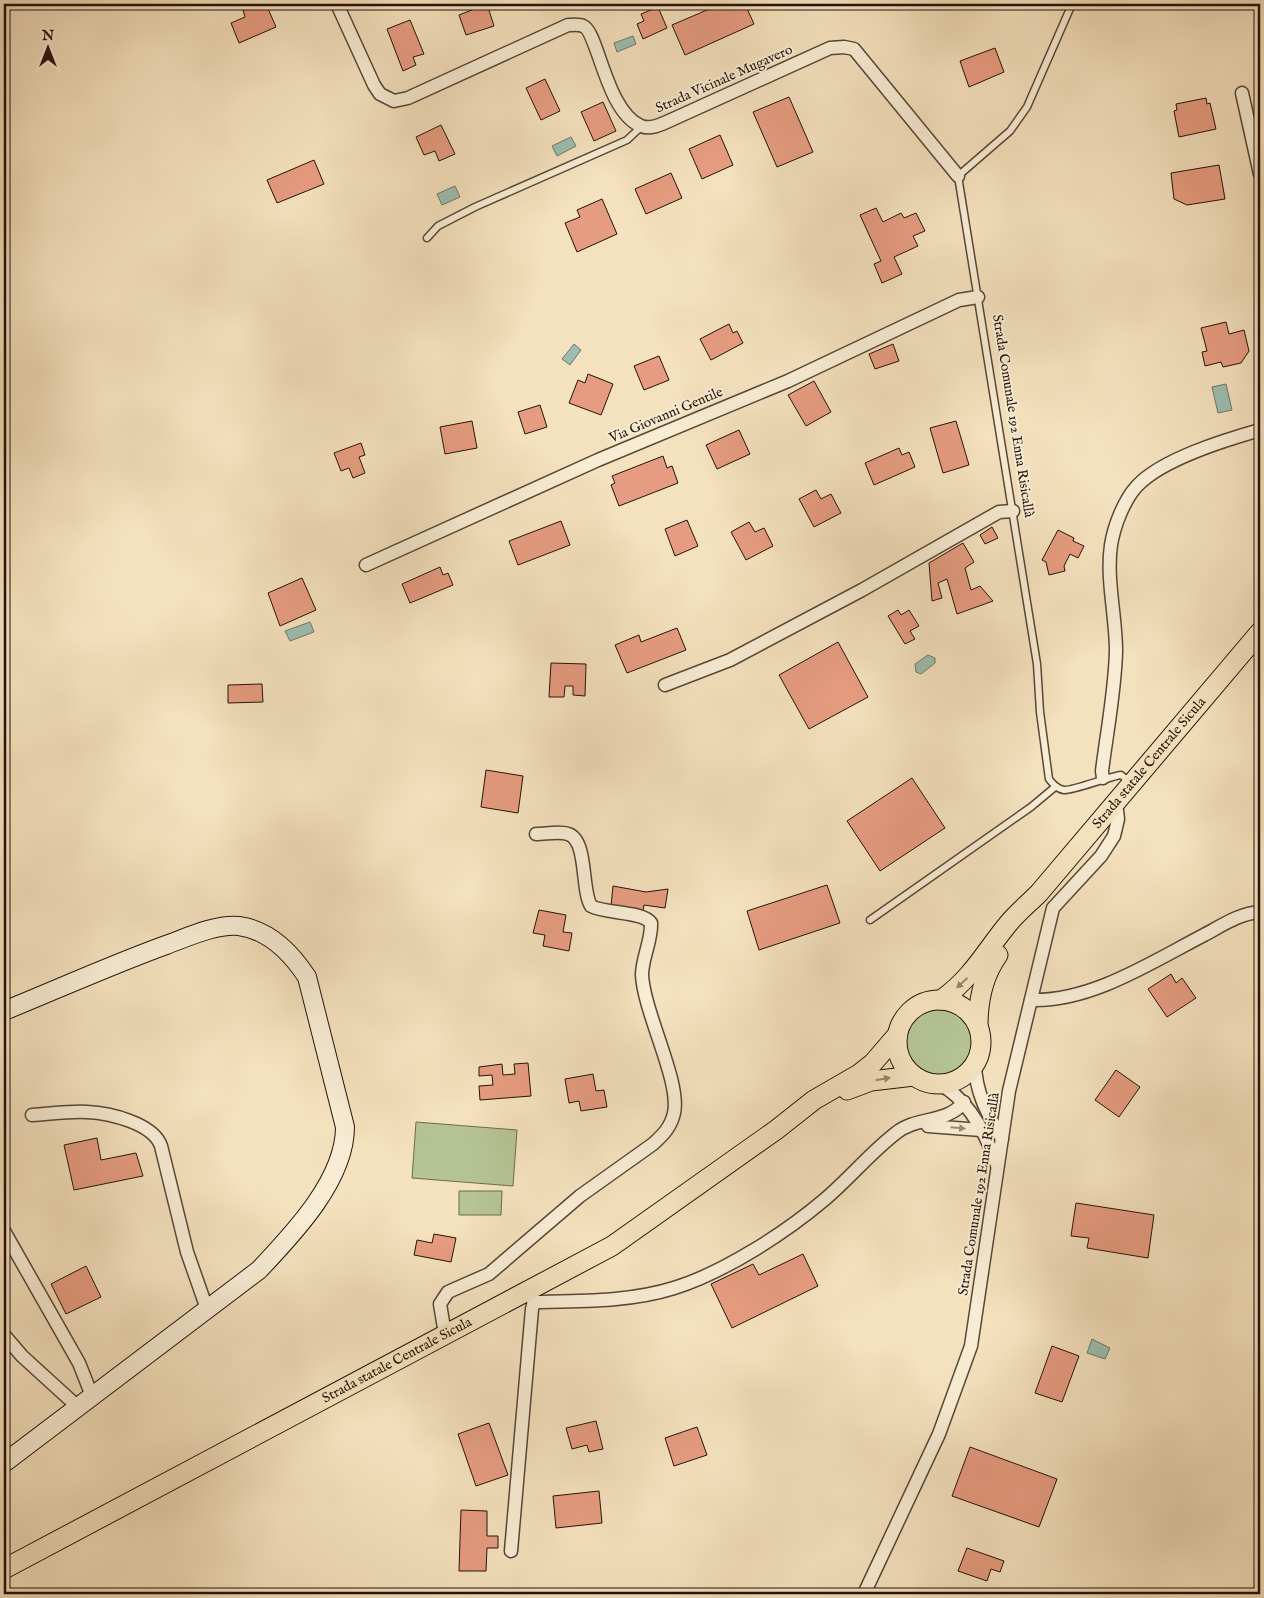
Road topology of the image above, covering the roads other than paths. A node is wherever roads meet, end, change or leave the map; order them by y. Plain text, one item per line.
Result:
1 (337, 4) edge
2 (1072, 4) edge
3 (1242, 93) dead end
4 (642, 126) junction
5 (1260, 174) edge
6 (958, 176) junction
7 (426, 238) dead end
8 (978, 297) junction
9 (1260, 430) edge
10 (1014, 510) junction
11 (366, 565) dead end
12 (1260, 632) edge
13 (665, 685) dead end
14 (1103, 778) junction
15 (1133, 784) junction
16 (1055, 787) junction
17 (1116, 803) junction
18 (536, 834) dead end
19 (1039, 893) junction
20 (1260, 912) edge
21 (870, 920) dead end
22 (940, 1000) junction
23 (1031, 1000) junction
24 (4, 1011) edge
25 (978, 1026) junction
26 (897, 1035) junction
27 (975, 1063) junction
28 (914, 1076) junction
29 (939, 1084) junction
30 (964, 1102) junction
31 (32, 1116) dead end
32 (901, 1129) junction
33 (776, 1130) junction
34 (981, 1130) junction
35 (1002, 1139) junction
36 (997, 1168) junction
37 (4, 1231) edge
38 (531, 1296) junction
39 (207, 1309) junction
40 (445, 1334) junction
41 (4, 1335) edge
42 (85, 1402) junction
43 (4, 1463) edge
44 (511, 1551) dead end
45 (4, 1569) edge
46 (864, 1594) edge

1 - 4 street, Strada Vicinale Mugavero
2 - 6 lane
3 - 5 street
4 - 6 street, Strada Vicinale Mugavero
4 - 7 lane
6 - 8 lane, Strada Comunale 192 Enna Risicallà
8 - 10 lane, Strada Comunale 192 Enna Risicallà
8 - 11 street, Via Giovanni Gentile
9 - 14 street
10 - 13 street
10 - 16 lane, Strada Comunale 192 Enna Risicallà
12 - 15 main road, Strada statale Centrale Sicula
14 - 15 lane
14 - 16 lane
15 - 17 main road, Strada statale Centrale Sicula
16 - 21 lane
17 - 19 main road, Strada statale Centrale Sicula
17 - 23 street, Strada Comunale 192 Enna Risicallà
18 - 40 street
19 -> 22 main road, Strada statale Centrale Sicula
19 - 25 main road, Strada statale Centrale Sicula
20 - 23 street
22 - 25 main road
22 - 26 main road
23 - 35 street, Strada Comunale 192 Enna Risicallà
24 - 39 street
25 - 27 main road
26 - 28 main road
26 - 33 main road, Strada statale Centrale Sicula
27 - 29 main road
27 - 35 street
28 - 29 main road
33 -> 28 main road, Strada statale Centrale Sicula
29 - 30 street
30 - 32 street
30 - 34 street
31 - 39 street
32 -> 34 street
32 - 38 street
33 - 38 main road, Strada statale Centrale Sicula
34 - 36 street
35 - 36 street, Strada Comunale 192 Enna Risicallà
36 - 46 street, Strada Comunale 192 Enna Risicallà
37 - 42 street
38 - 40 main road, Strada statale Centrale Sicula
38 - 44 street
39 - 42 street
40 - 45 main road, Strada statale Centrale Sicula
41 - 42 street
42 - 43 street

